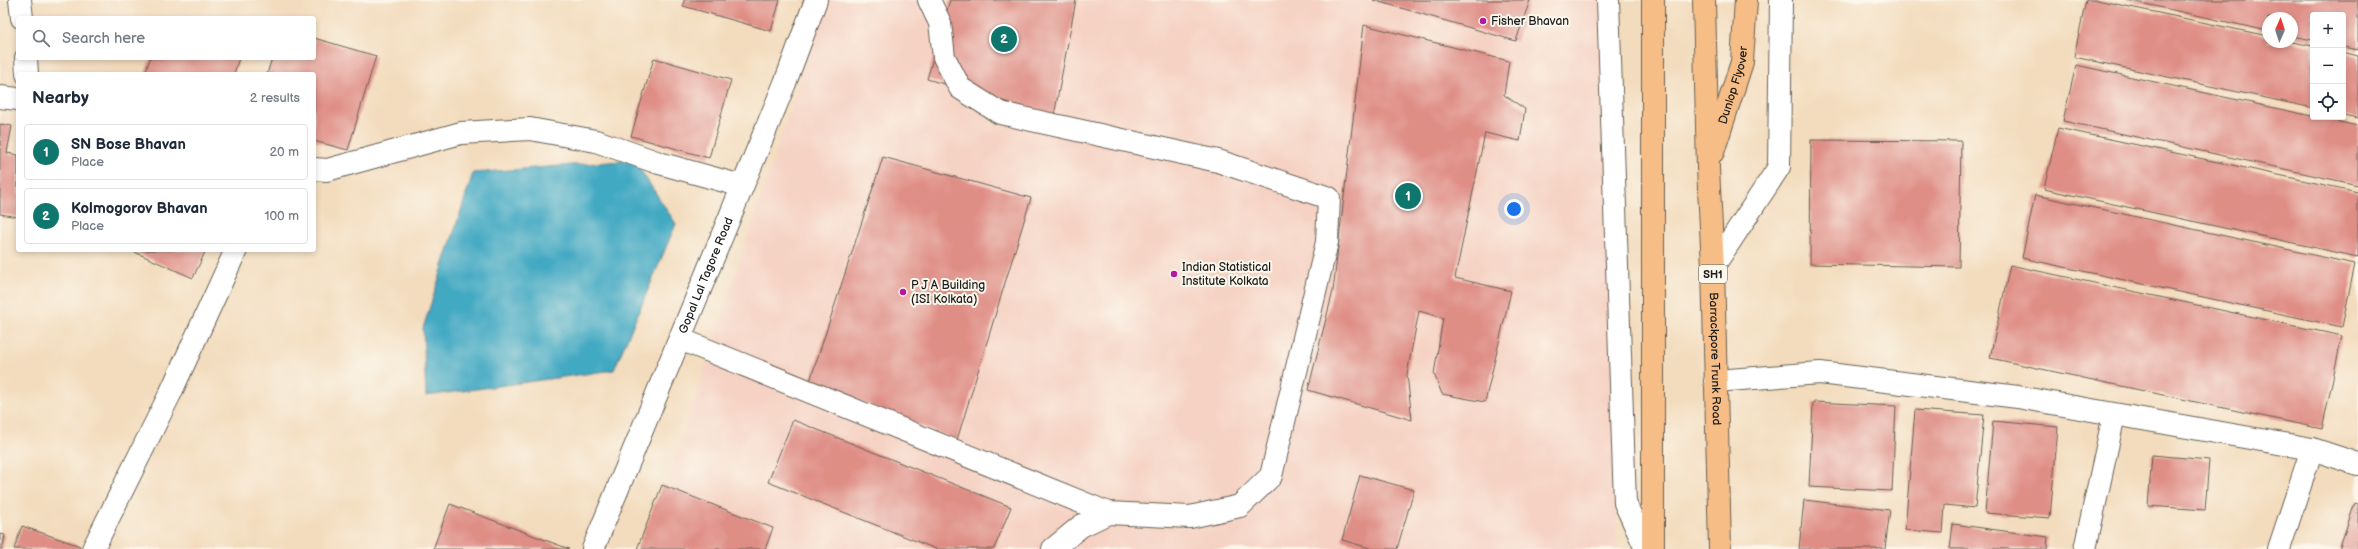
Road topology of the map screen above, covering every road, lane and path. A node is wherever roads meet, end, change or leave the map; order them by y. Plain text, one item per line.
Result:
1 (20, 0) edge
2 (816, 0) edge
3 (929, 0) edge
4 (1608, 0) edge
5 (1653, 0) edge
6 (1704, 0) edge
7 (1746, 0) edge
8 (1781, 0) edge
9 (22, 16) edge
10 (26, 60) edge
11 (27, 72) edge
12 (0, 97) edge
13 (16, 99) edge
14 (1708, 168) junction
15 (316, 169) edge
16 (742, 186) junction
17 (235, 252) edge
18 (1713, 267) junction
19 (680, 339) junction
20 (1715, 381) junction
21 (2114, 415) junction
22 (2312, 449) junction
23 (2358, 464) edge
24 (1108, 512) junction
25 (93, 549) edge
26 (594, 549) edge
27 (1053, 549) edge
28 (1646, 549) edge
29 (1653, 549) edge
30 (1720, 549) edge
31 (2085, 549) edge
32 (2279, 549) edge

1 - 9 street
2 - 16 street, Gopal Lal Tagore Road
3 - 24 street
4 - 28 street
5 - 29 main road
6 - 14 main road, Barrackpore Trunk Road / SH1
7 - 14 main road, Dunlop Flyover
8 - 18 street
10 - 11 street
12 - 13 street
14 - 18 main road, Barrackpore Trunk Road / SH1
15 - 16 street
16 - 19 street, Gopal Lal Tagore Road
17 - 25 street
18 - 20 main road, Barrackpore Trunk Road / SH1
19 - 24 street
19 - 26 street, Gopal Lal Tagore Road
20 - 21 street
20 - 30 main road, Barrackpore Trunk Road / SH1
21 - 22 street
21 - 31 street
22 - 23 street
22 - 32 street
24 - 27 street

